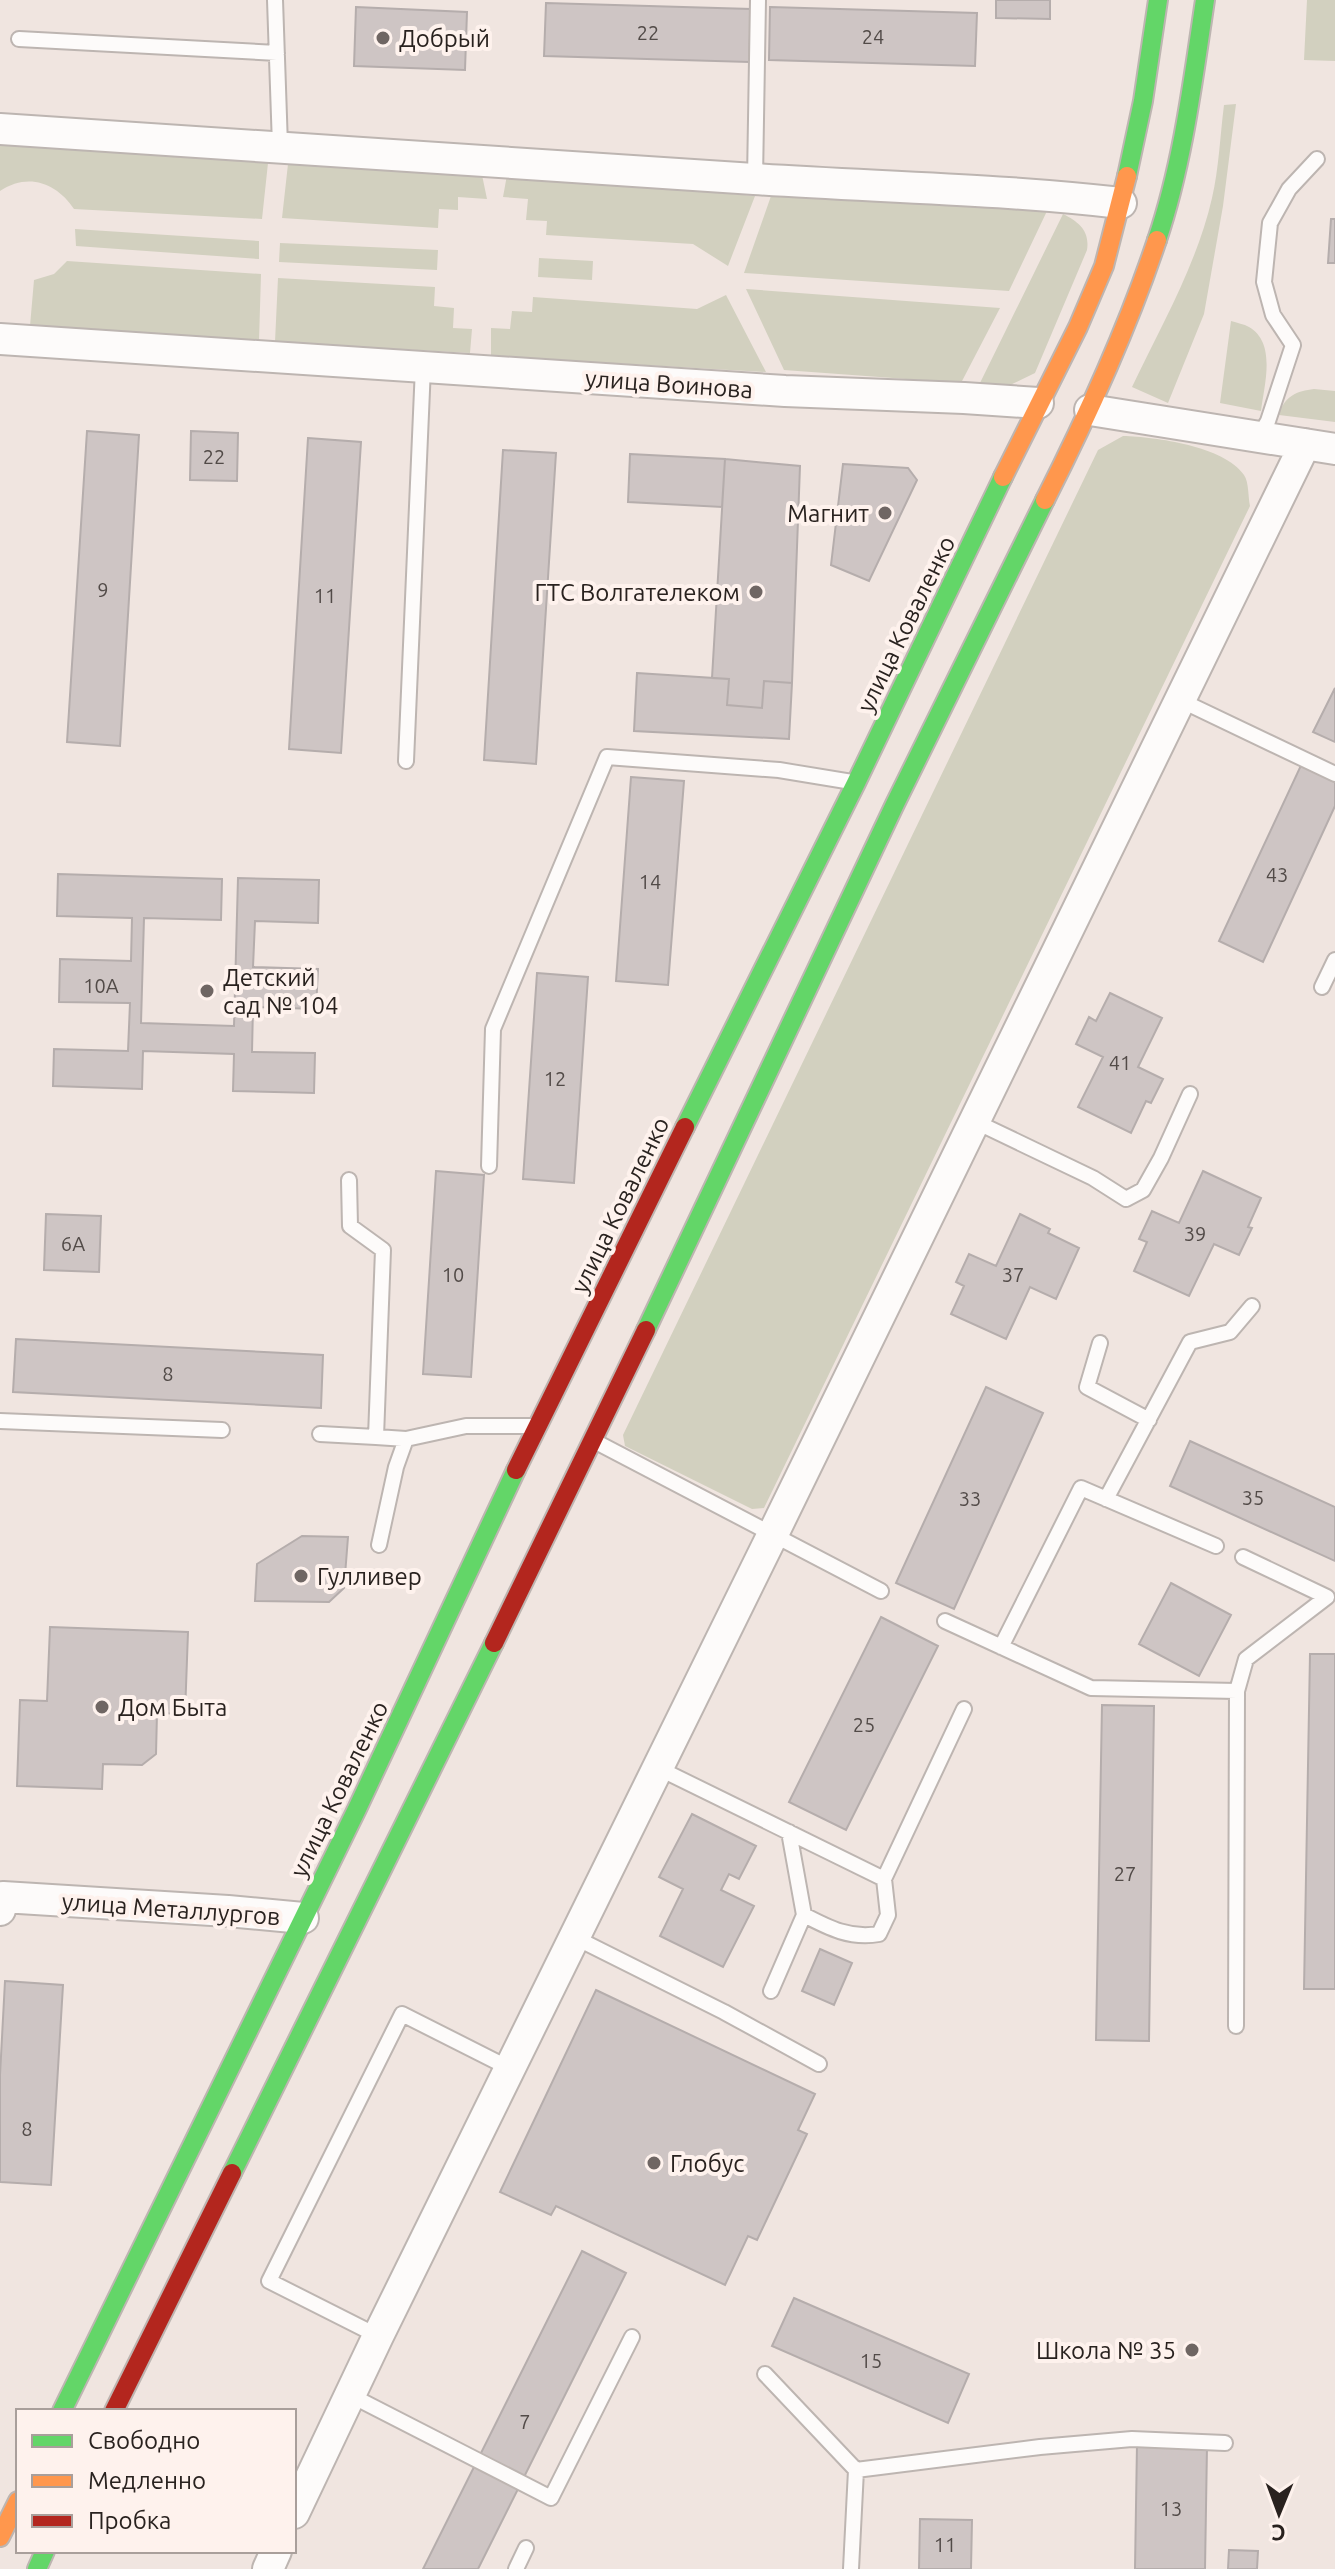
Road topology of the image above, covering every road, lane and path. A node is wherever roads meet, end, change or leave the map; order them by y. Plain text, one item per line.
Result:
1 (275, 0) edge
2 (758, 0) edge
3 (1158, 0) edge
4 (1205, 0) edge
5 (19, 39) dead end
6 (277, 53) junction
7 (0, 129) edge
8 (280, 146) junction
9 (1317, 159) dead end
10 (755, 179) junction
11 (1144, 209) junction
12 (0, 339) edge
13 (423, 367) junction
14 (1038, 403) junction
15 (1090, 410) junction
16 (1258, 437) junction
17 (1305, 444) junction
18 (1335, 449) edge
19 (1180, 700) junction
20 (406, 761) dead end
21 (1335, 774) edge
22 (876, 793) junction
23 (1335, 960) edge
24 (1322, 987) dead end
25 (1190, 1094) dead end
26 (974, 1121) junction
27 (489, 1166) dead end
28 (349, 1180) dead end
29 (1252, 1306) dead end
30 (1100, 1343) dead end
31 (1149, 1420) junction
32 (0, 1421) edge
33 (544, 1428) junction
34 (222, 1430) dead end
35 (320, 1434) dead end
36 (376, 1437) junction
37 (406, 1439) junction
38 (586, 1440) junction
39 (1106, 1499) junction
40 (773, 1534) junction
41 (379, 1545) dead end
42 (1216, 1546) dead end
43 (1243, 1557) dead end
44 (881, 1591) dead end
45 (1331, 1598) edge
46 (945, 1621) dead end
47 (1001, 1647) junction
48 (1237, 1691) junction
49 (964, 1709) dead end
50 (658, 1768) junction
51 (789, 1832) junction
52 (884, 1879) junction
53 (0, 1910) edge
54 (804, 1915) junction
55 (328, 1930) junction
56 (574, 1937) junction
57 (771, 1991) dead end
58 (1236, 2026) dead end
59 (819, 2064) dead end
60 (509, 2068) junction
61 (378, 2336) junction
62 (632, 2337) dead end
63 (765, 2374) dead end
64 (350, 2395) junction
65 (63, 2409) edge
66 (115, 2409) edge
67 (1225, 2443) dead end
68 (856, 2470) junction
69 (16, 2505) edge
70 (296, 2509) edge
71 (0, 2537) edge
72 (526, 2548) dead end
73 (516, 2569) edge
74 (851, 2569) edge

1 - 6 lane
2 - 10 lane
3 - 11 main road, улица Коваленко
4 - 11 main road, улица Коваленко
5 - 6 lane
6 - 8 lane
7 - 8 street
8 - 10 street
9 - 16 lane
10 - 11 street
11 - 14 main road, улица Коваленко
11 - 15 main road, улица Коваленко
12 - 13 street, улица Воинова
13 - 14 street, улица Воинова
13 - 20 lane
14 - 15 main road, улица Воинова
14 - 22 main road, улица Коваленко
15 - 16 street, улица Воинова
15 - 22 main road, улица Коваленко
16 - 17 street, улица Воинова
17 - 18 street, улица Воинова
17 - 19 street
19 - 21 lane
19 - 26 street
22 - 27 lane
22 - 33 main road, улица Коваленко
22 - 38 main road, улица Коваленко
23 - 24 lane
25 - 26 lane
26 - 40 street
28 - 36 lane
29 - 31 lane
30 - 31 lane
31 - 39 lane
32 - 34 lane
33 - 37 lane
33 - 55 main road, улица Коваленко
35 - 36 lane
36 - 37 lane
37 - 41 lane
38 - 40 lane
38 - 55 main road, улица Коваленко
39 - 42 lane
39 - 47 lane
40 - 44 lane
40 - 50 street
43 - 45 lane
45 - 48 lane
46 - 47 lane
47 - 48 lane
48 - 58 lane
49 - 52 lane
50 - 51 lane
50 - 56 street
51 - 52 lane
51 - 54 lane
52 - 54 lane
53 - 55 street, улица Металлургов
54 - 57 lane
55 - 65 main road, улица Коваленко
55 - 66 main road, улица Коваленко
56 - 59 lane
56 - 60 street
60 - 61 street
60 - 61 lane
61 - 64 street
62 - 64 lane
63 - 68 lane
64 - 70 street
67 - 68 lane
68 - 74 lane
69 - 71 main road
72 - 73 lane

